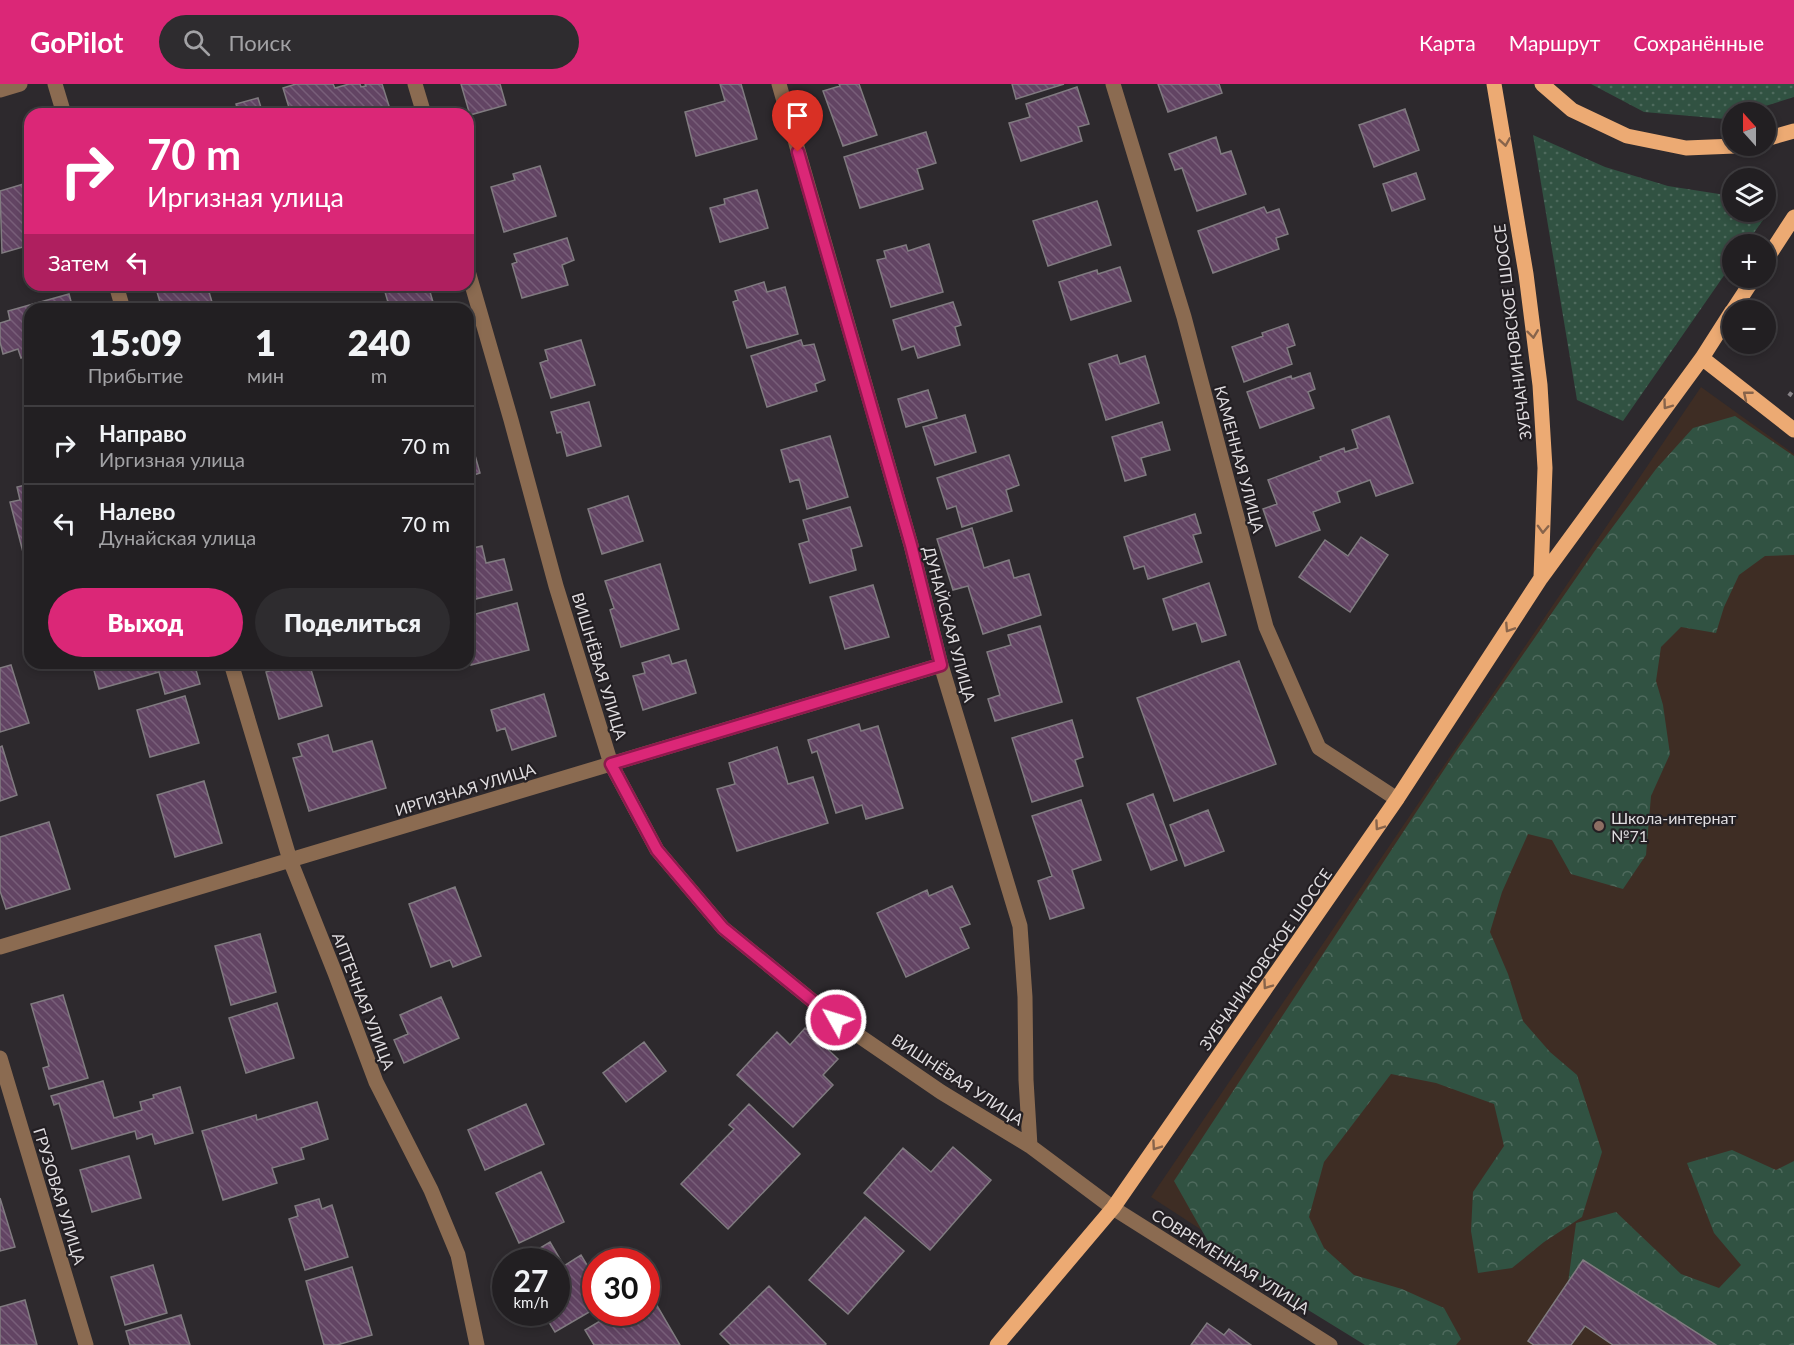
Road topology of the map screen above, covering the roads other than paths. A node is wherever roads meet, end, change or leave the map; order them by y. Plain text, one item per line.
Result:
1 (21, 84) edge
2 (55, 84) edge
3 (415, 84) edge
4 (779, 84) edge
5 (1113, 84) edge
6 (1494, 84) edge
7 (1542, 84) edge
8 (0, 90) edge
9 (62, 108) edge
10 (422, 108) edge
11 (1794, 131) edge
12 (1776, 136) edge
13 (1722, 147) edge
14 (1794, 217) edge
15 (1776, 245) edge
16 (474, 291) edge
17 (1722, 326) edge
18 (1701, 358) junction
19 (1794, 430) edge
20 (1541, 578) junction
21 (941, 665) junction
22 (233, 669) edge
23 (611, 764) junction
24 (1397, 800) junction
25 (290, 860) junction
26 (0, 947) edge
27 (0, 1058) edge
28 (1030, 1146) junction
29 (1113, 1208) junction
30 (86, 1345) edge
31 (477, 1345) edge
32 (997, 1345) edge
33 (1330, 1345) edge

1 - 8 street
2 - 9 street
3 - 10 street
4 - 21 street, ДУНАЙСКАЯ УЛИЦА
5 - 24 street, КАМЕННАЯ УЛИЦА
6 -> 20 main road, ЗУБЧАНИНОВСКОЕ ШОССЕ
7 - 13 main road
11 - 12 main road
14 - 15 main road
16 - 23 street, ВИШНЁВАЯ УЛИЦА
17 - 18 main road, ЗУБЧАНИНОВСКОЕ ШОССЕ
19 -> 18 main road
18 -> 20 main road, ЗУБЧАНИНОВСКОЕ ШОССЕ
20 -> 24 main road, ЗУБЧАНИНОВСКОЕ ШОССЕ
21 - 23 street, ИРГИЗНАЯ УЛИЦА
21 - 28 street, ДУНАЙСКАЯ УЛИЦА
22 - 25 street, АПТЕЧНАЯ УЛИЦА
23 - 25 street, ИРГИЗНАЯ УЛИЦА
23 - 28 street, ВИШНЁВАЯ УЛИЦА
24 -> 29 main road, ЗУБЧАНИНОВСКОЕ ШОССЕ
25 - 26 street, ИРГИЗНАЯ УЛИЦА
25 - 31 street, АПТЕЧНАЯ УЛИЦА
27 - 30 street, ГРУЗОВАЯ УЛИЦА
28 - 29 street, ВИШНЁВАЯ УЛИЦА
29 - 32 main road, ЗУБЧАНИНОВСКОЕ ШОССЕ
29 - 33 street, СОВРЕМЕННАЯ УЛИЦА

